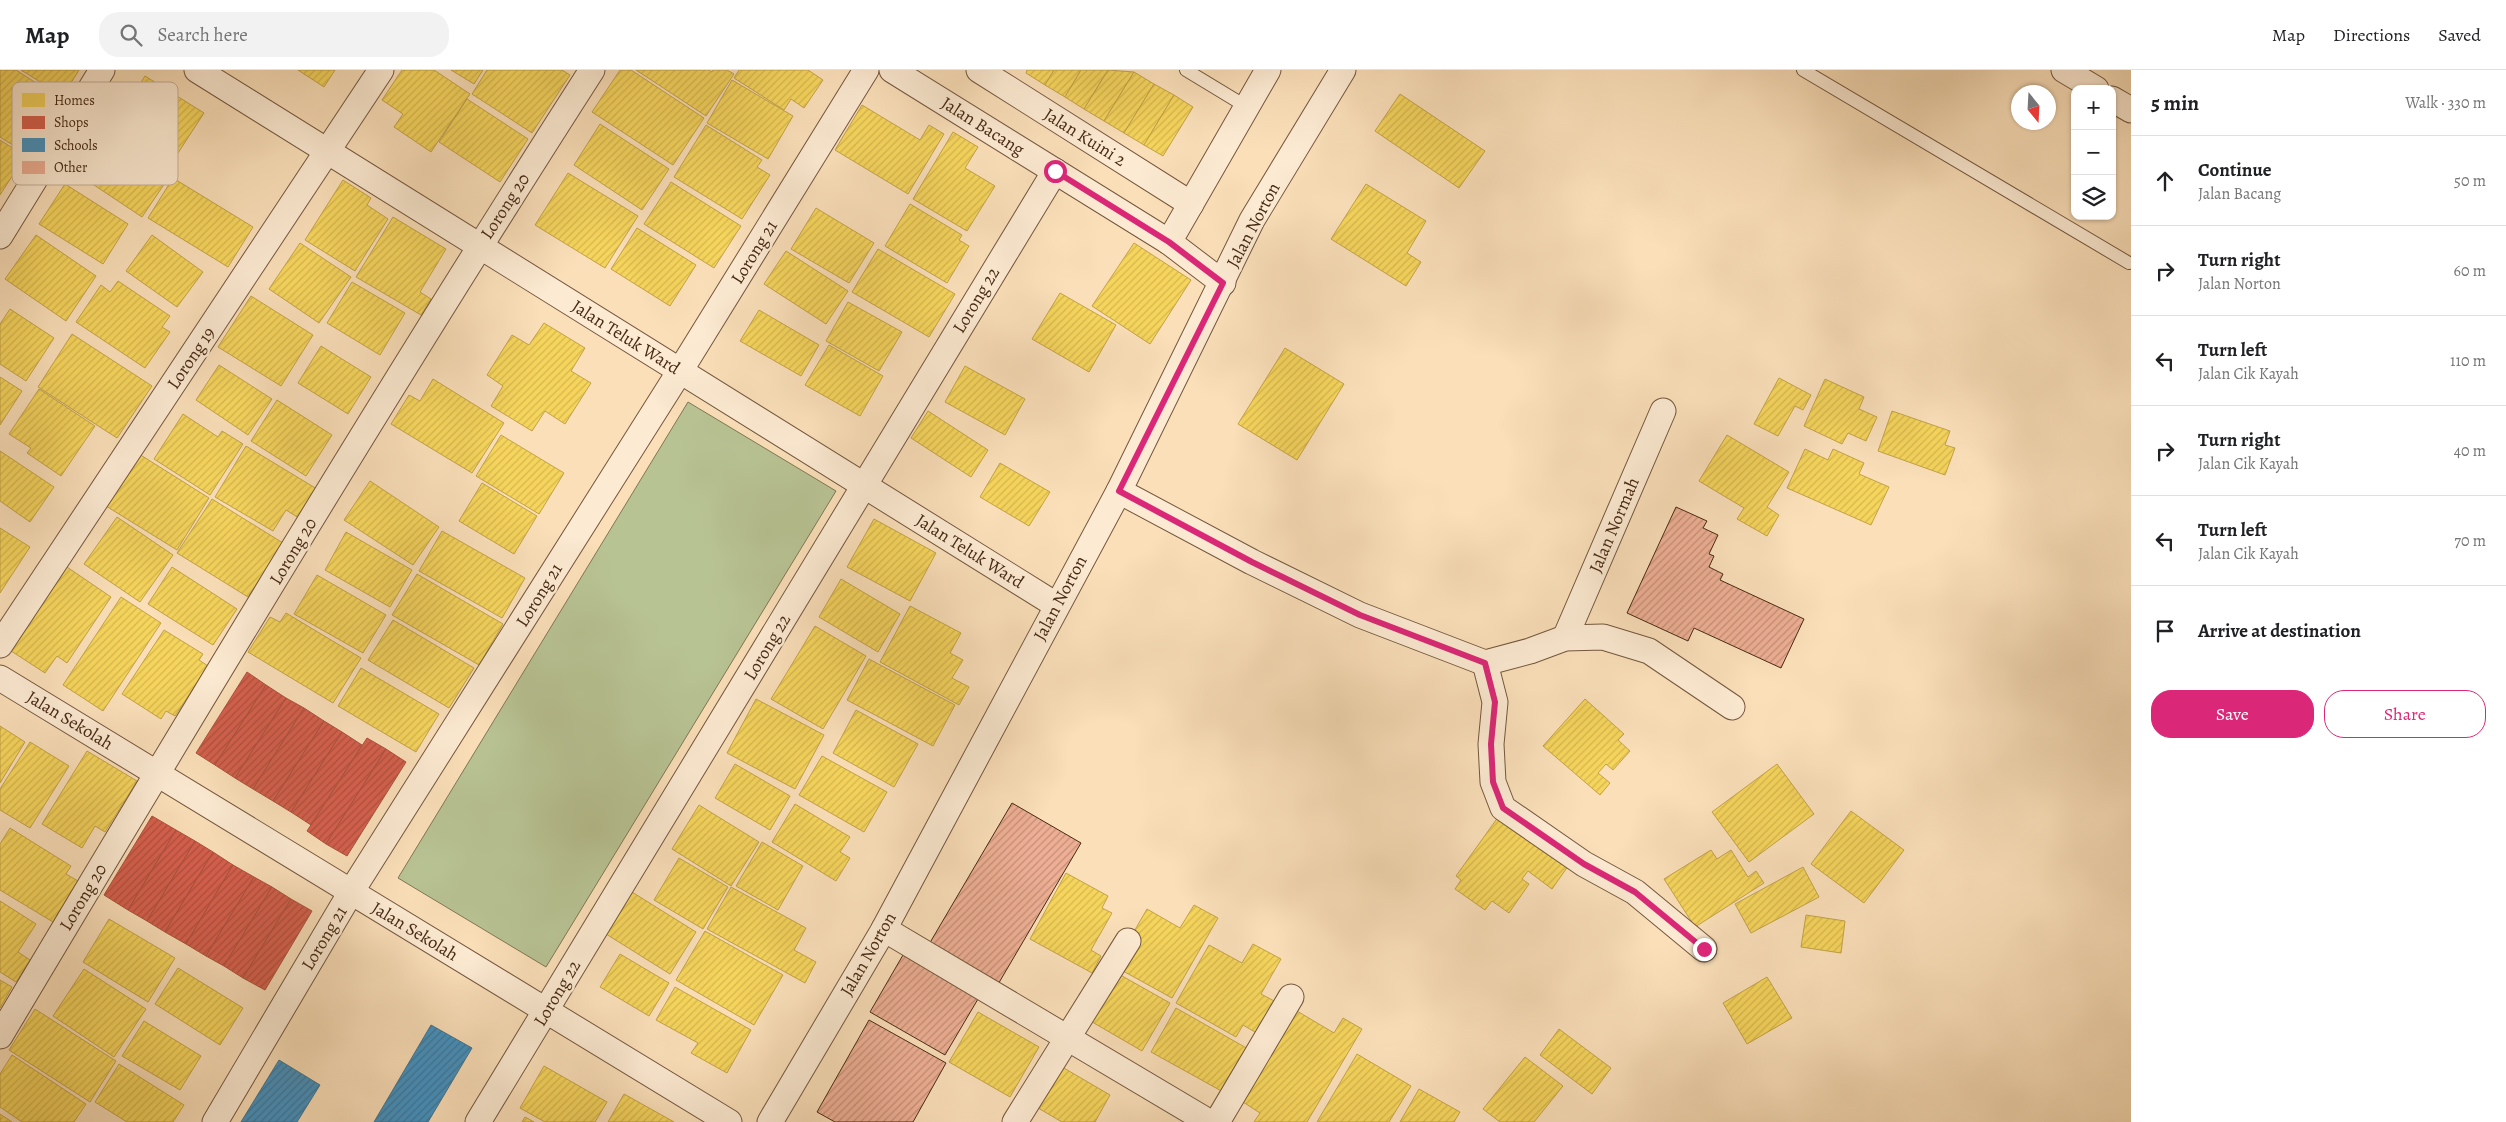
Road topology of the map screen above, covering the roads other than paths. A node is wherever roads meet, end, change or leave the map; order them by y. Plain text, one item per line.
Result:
1 (102, 70) edge
2 (197, 70) edge
3 (381, 70) edge
4 (592, 70) edge
5 (866, 70) edge
6 (892, 70) edge
7 (979, 70) edge
8 (1186, 70) edge
9 (1268, 70) edge
10 (1343, 70) edge
11 (1802, 70) edge
12 (2064, 70) edge
13 (95, 82) edge
14 (2089, 85) edge
15 (2116, 101) edge
16 (1247, 107) junction
17 (2131, 110) edge
18 (328, 152) junction
19 (1055, 171) junction
20 (31, 185) edge
21 (1191, 204) junction
22 (0, 236) edge
23 (1169, 242) junction
24 (480, 246) junction
25 (2128, 263) dead end
26 (1223, 283) junction
27 (680, 371) junction
28 (1663, 411) dead end
29 (864, 485) junction
30 (1119, 491) junction
31 (1056, 605) junction
32 (1565, 638) junction
33 (0, 645) edge
34 (1485, 663) junction
35 (0, 678) edge
36 (1732, 707) dead end
37 (157, 773) junction
38 (351, 892) junction
39 (884, 929) junction
40 (1128, 941) dead end
41 (1704, 949) dead end
42 (1291, 997) dead end
43 (546, 1011) junction
44 (0, 1036) edge
45 (1066, 1039) junction
46 (215, 1122) edge
47 (478, 1122) edge
48 (729, 1122) edge
49 (770, 1122) edge
50 (1015, 1122) edge
51 (1209, 1122) edge
52 (1217, 1122) edge

1 - 13 street
2 - 18 street, Jalan Teluk Ward
3 - 18 street, Lorong 19
4 - 24 street, Lorong 20
5 - 27 street, Lorong 21
6 - 19 street, Jalan Bacang
7 - 21 street, Jalan Kuini 2
8 - 16 lane
9 - 16 street
10 - 26 street, Jalan Norton
11 - 25 lane
12 - 14 street
15 - 17 street
16 - 21 street
18 - 24 street, Jalan Teluk Ward
18 - 33 street, Lorong 19
19 - 23 street, Jalan Bacang
19 - 29 street, Lorong 22
20 - 22 street
21 - 23 street
23 - 26 street, Jalan Bacang
24 - 27 street, Jalan Teluk Ward
24 - 37 street, Lorong 20
26 - 30 street, Jalan Norton
27 - 29 street, Jalan Teluk Ward
27 - 38 street, Lorong 21
28 - 32 street, Jalan Normah
29 - 31 street, Jalan Teluk Ward
29 - 43 street, Lorong 22
30 - 31 street, Jalan Norton
30 - 34 street
31 - 39 street, Jalan Norton
32 - 34 street
32 - 36 street
34 - 41 street
35 - 37 street, Jalan Sekolah
37 - 38 street, Jalan Sekolah
37 - 44 street, Lorong 20
38 - 43 street, Jalan Sekolah
38 - 46 street, Lorong 21
39 - 45 street
39 - 49 street, Jalan Norton
40 - 45 street
42 - 52 street
43 - 47 street, Lorong 22
43 - 48 street, Jalan Sekolah
45 - 50 street
45 - 51 street

